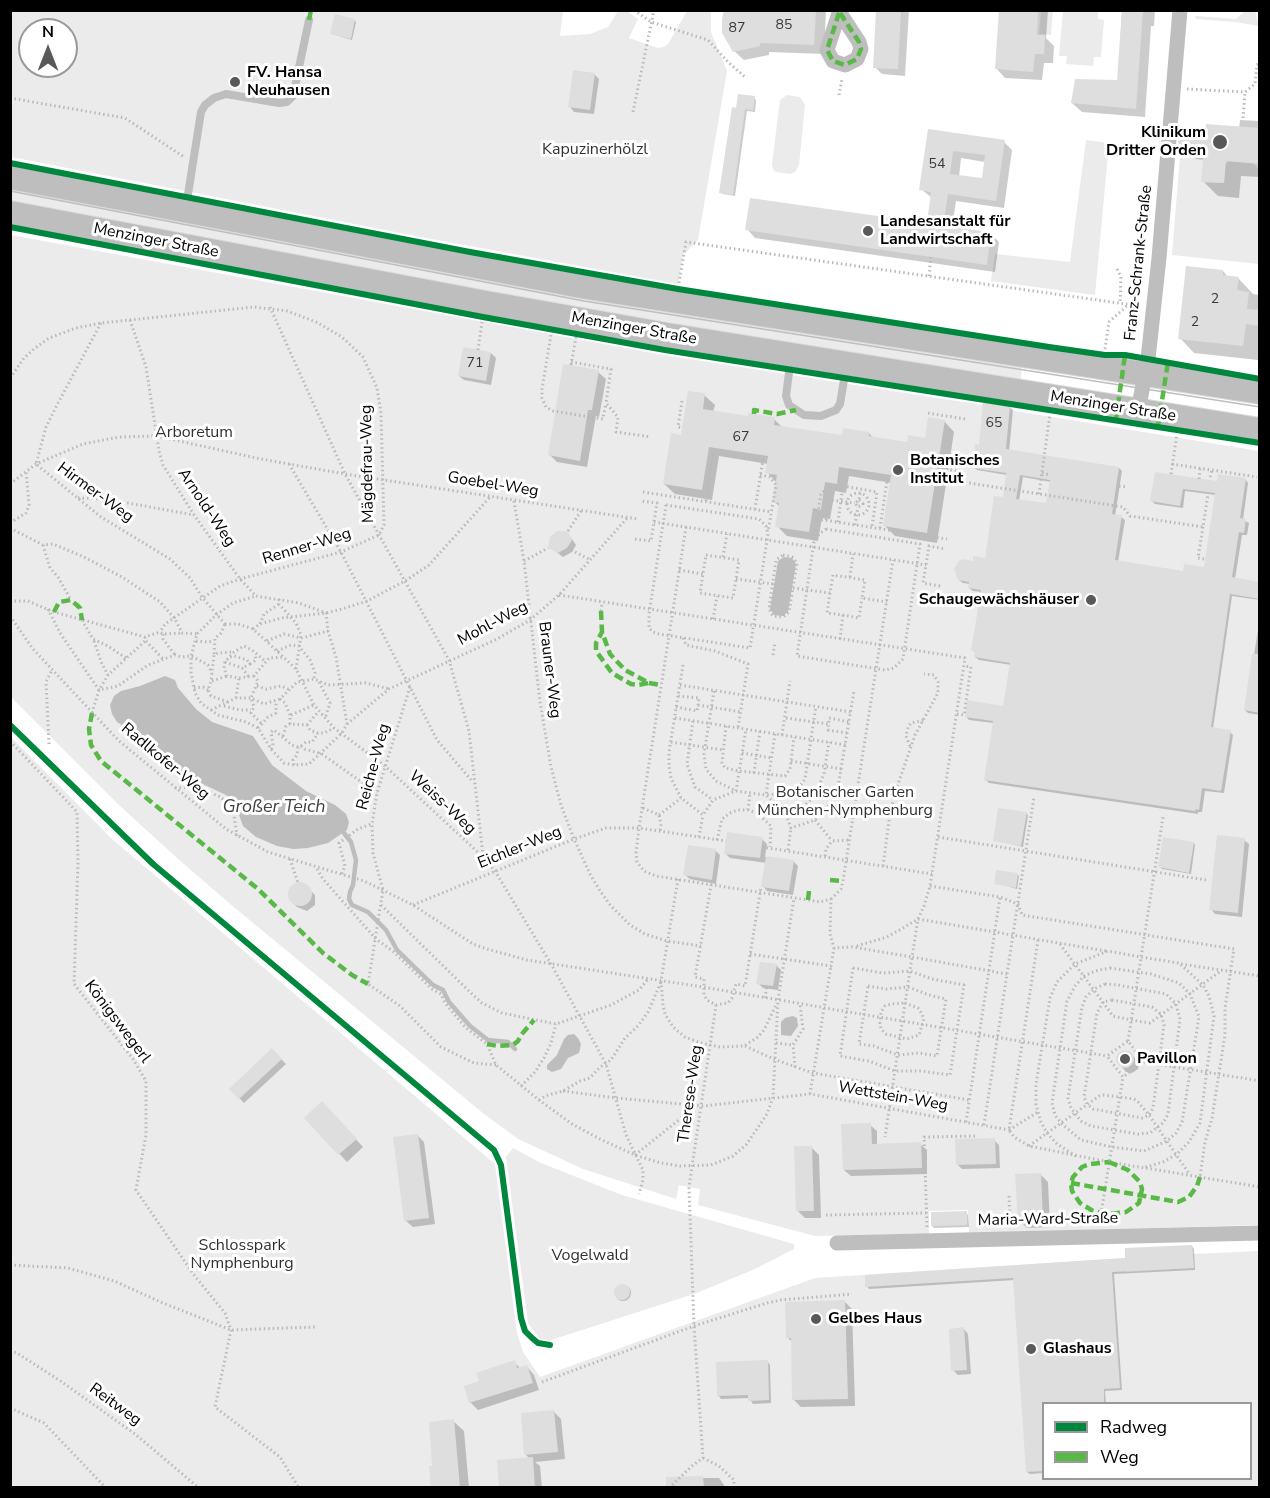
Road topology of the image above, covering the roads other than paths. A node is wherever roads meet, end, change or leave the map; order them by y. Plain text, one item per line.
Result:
1 (1180, 10) edge
2 (309, 20) dead end
3 (10, 177) edge
4 (186, 211) junction
5 (10, 213) edge
6 (791, 356) junction
7 (847, 364) junction
8 (1145, 374) junction
9 (1260, 393) edge
10 (1138, 411) junction
11 (1260, 430) edge
12 (1260, 1233) edge
13 (837, 1243) dead end

1 - 8 street, Franz-Schrank-Straße
2 - 4 lane
3 - 4 main road, Menzinger Straße
4 - 8 main road, Menzinger Straße
5 - 6 main road, Menzinger Straße
6 - 7 main road, Menzinger Straße
6 - 7 lane
7 - 10 main road, Menzinger Straße
8 - 9 main road, Menzinger Straße
8 - 10 street, Franz-Schrank-Straße
10 - 11 main road, Menzinger Straße
12 - 13 street, Maria-Ward-Straße

